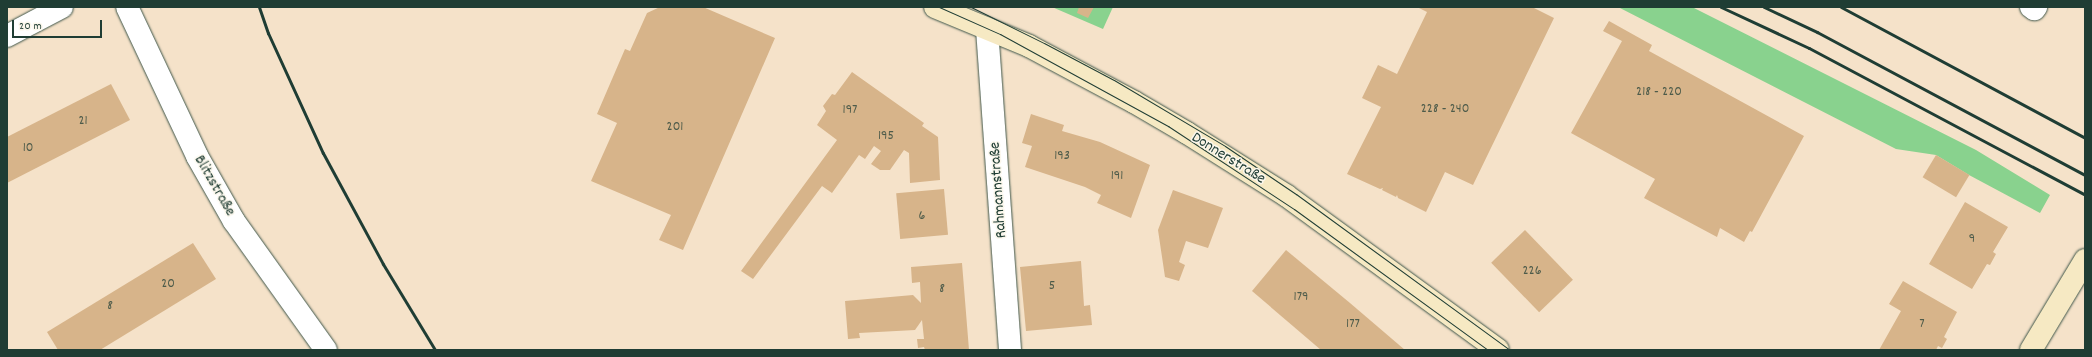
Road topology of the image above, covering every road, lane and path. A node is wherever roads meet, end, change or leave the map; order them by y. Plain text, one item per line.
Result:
1 (62, 7) edge
2 (128, 7) edge
3 (935, 7) edge
4 (2031, 7) edge
5 (2036, 7) edge
6 (987, 29) junction
7 (7, 36) edge
8 (2085, 260) edge
9 (326, 350) edge
10 (1010, 350) edge
11 (1498, 350) edge
12 (2031, 350) edge

1 - 7 street
2 - 9 street, Blitzstraße
3 - 6 main road, Donnerstraße
4 - 5 street
6 - 10 street, Rahmannstraße
6 - 11 main road, Donnerstraße
8 - 12 main road

